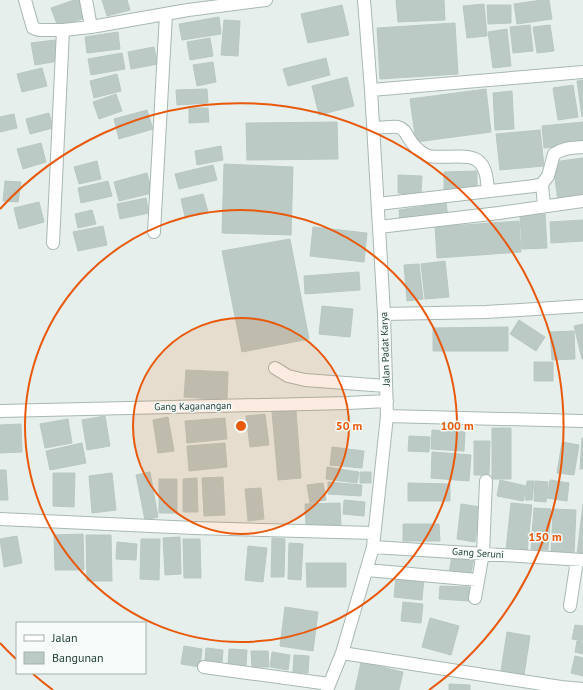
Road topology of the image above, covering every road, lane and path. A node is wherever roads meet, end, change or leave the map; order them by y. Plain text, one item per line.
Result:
1 (24, 0) edge
2 (86, 0) edge
3 (266, 0) edge
4 (364, 0) edge
5 (187, 5) edge
6 (166, 14) junction
7 (91, 27) junction
8 (63, 30) junction
9 (583, 72) edge
10 (371, 90) junction
11 (373, 128) junction
12 (583, 147) edge
13 (542, 184) junction
14 (488, 191) junction
15 (583, 202) edge
16 (378, 204) junction
17 (544, 206) junction
18 (379, 227) junction
19 (154, 232) dead end
20 (54, 243) dead end
21 (583, 306) edge
22 (384, 314) junction
23 (275, 368) dead end
24 (386, 386) junction
25 (387, 401) junction
26 (0, 411) edge
27 (387, 416) junction
28 (583, 421) edge
29 (486, 480) dead end
30 (0, 519) edge
31 (374, 533) junction
32 (373, 546) junction
33 (483, 553) junction
34 (580, 560) edge
35 (367, 570) junction
36 (478, 580) junction
37 (474, 598) dead end
38 (570, 606) dead end
39 (342, 654) junction
40 (204, 667) dead end
41 (328, 687) edge
42 (583, 689) edge

1 - 8 street
2 - 7 street
3 - 5 street
4 - 10 street, Jalan Padat Karya
5 - 6 street
6 - 7 street
6 - 19 street
7 - 8 street
8 - 20 street
9 - 10 street
10 - 11 street, Jalan Padat Karya
11 - 14 street
11 - 16 street, Jalan Padat Karya
12 - 13 street
13 - 14 street
13 - 17 street
14 - 16 street
15 - 17 street
16 - 18 street, Jalan Padat Karya
17 - 18 street
18 - 22 street, Jalan Padat Karya
21 - 22 street
22 - 24 street, Jalan Padat Karya
23 - 24 street
24 - 25 street, Jalan Padat Karya
25 - 26 street, Gang Kaganangan
25 - 27 street, Jalan Padat Karya
27 - 28 street
27 - 31 street, Jalan Padat Karya
29 - 33 street
30 - 31 street
31 - 32 street, Jalan Padat Karya
32 - 33 street, Gang Seruni
32 - 35 street, Jalan Padat Karya
33 - 34 street, Gang Seruni
33 - 36 street
34 - 38 street
35 - 36 street
35 - 39 street, Jalan Padat Karya
36 - 37 street
39 - 41 street, Jalan Padat Karya
39 - 42 street
40 - 41 street

